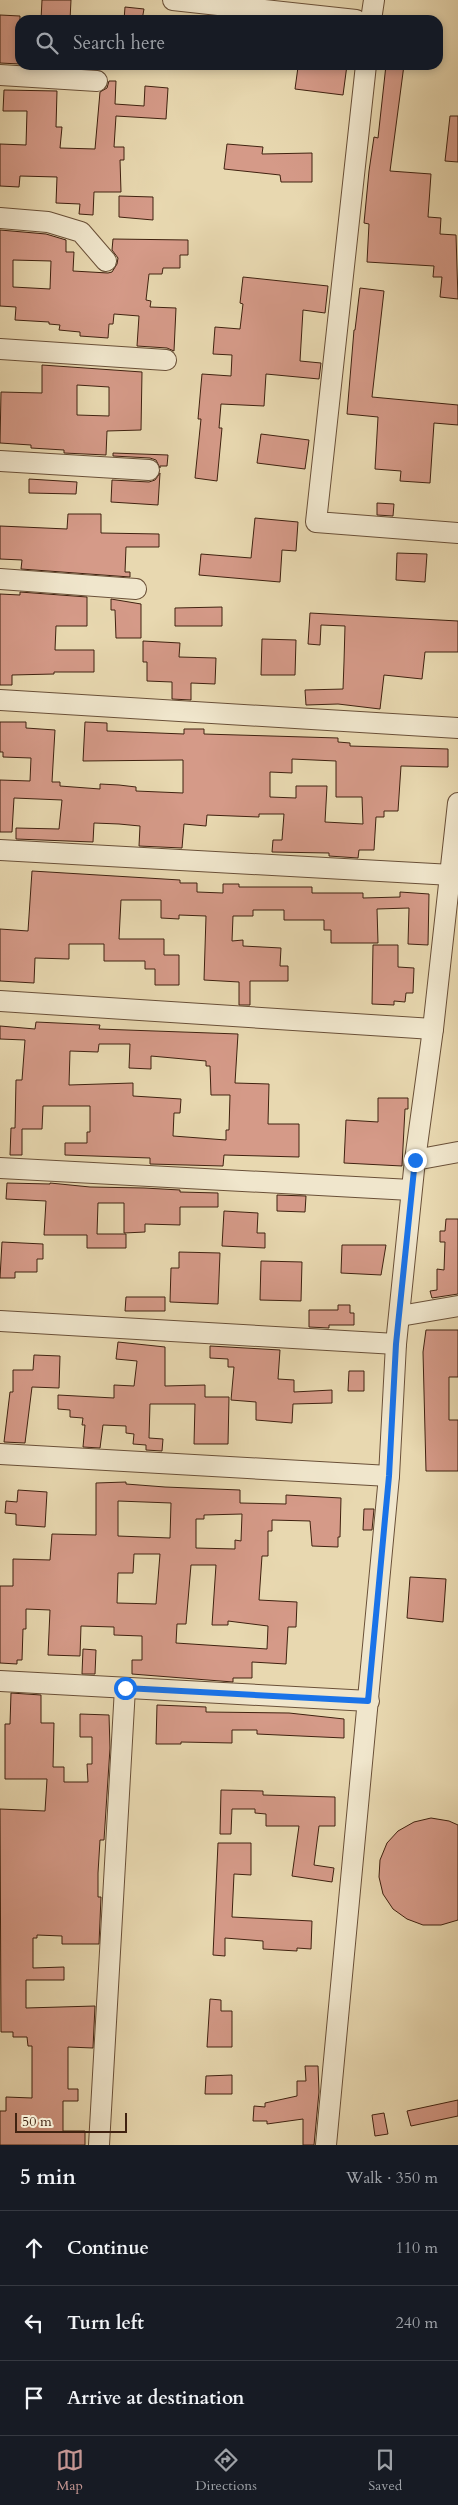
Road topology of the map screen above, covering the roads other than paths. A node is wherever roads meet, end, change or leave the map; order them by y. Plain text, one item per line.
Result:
1 (174, 0) edge
2 (374, 0) edge
3 (310, 15) edge
4 (372, 15) edge
5 (365, 70) edge
6 (0, 75) edge
7 (97, 81) dead end
8 (0, 218) edge
9 (106, 261) dead end
10 (0, 349) edge
11 (166, 360) dead end
12 (0, 461) edge
13 (149, 470) dead end
14 (458, 533) edge
15 (0, 579) edge
16 (136, 590) dead end
17 (0, 700) edge
18 (458, 728) edge
19 (458, 803) edge
20 (0, 850) edge
21 (452, 875) junction
22 (0, 1001) edge
23 (434, 1029) junction
24 (458, 1152) edge
25 (415, 1160) junction
26 (0, 1168) edge
27 (412, 1190) junction
28 (458, 1306) edge
29 (400, 1316) junction
30 (0, 1321) edge
31 (396, 1344) junction
32 (0, 1454) edge
33 (389, 1476) junction
34 (0, 1681) edge
35 (125, 1688) junction
36 (368, 1701) junction
37 (99, 2145) edge
38 (326, 2145) edge

1 - 3 street
2 - 4 street
5 - 14 street
6 - 7 street
8 - 9 street
10 - 11 street
12 - 13 street
15 - 16 street
17 - 18 street
19 - 21 street
20 - 21 street
21 - 23 street
22 - 23 street
23 - 25 street
24 - 25 street
25 - 27 street
26 - 27 street
27 - 29 street
28 - 29 street
29 - 31 street
30 - 31 street
31 - 33 street
32 - 33 street
33 - 36 street
34 - 35 street
35 - 36 street
35 - 37 street
36 - 38 street

